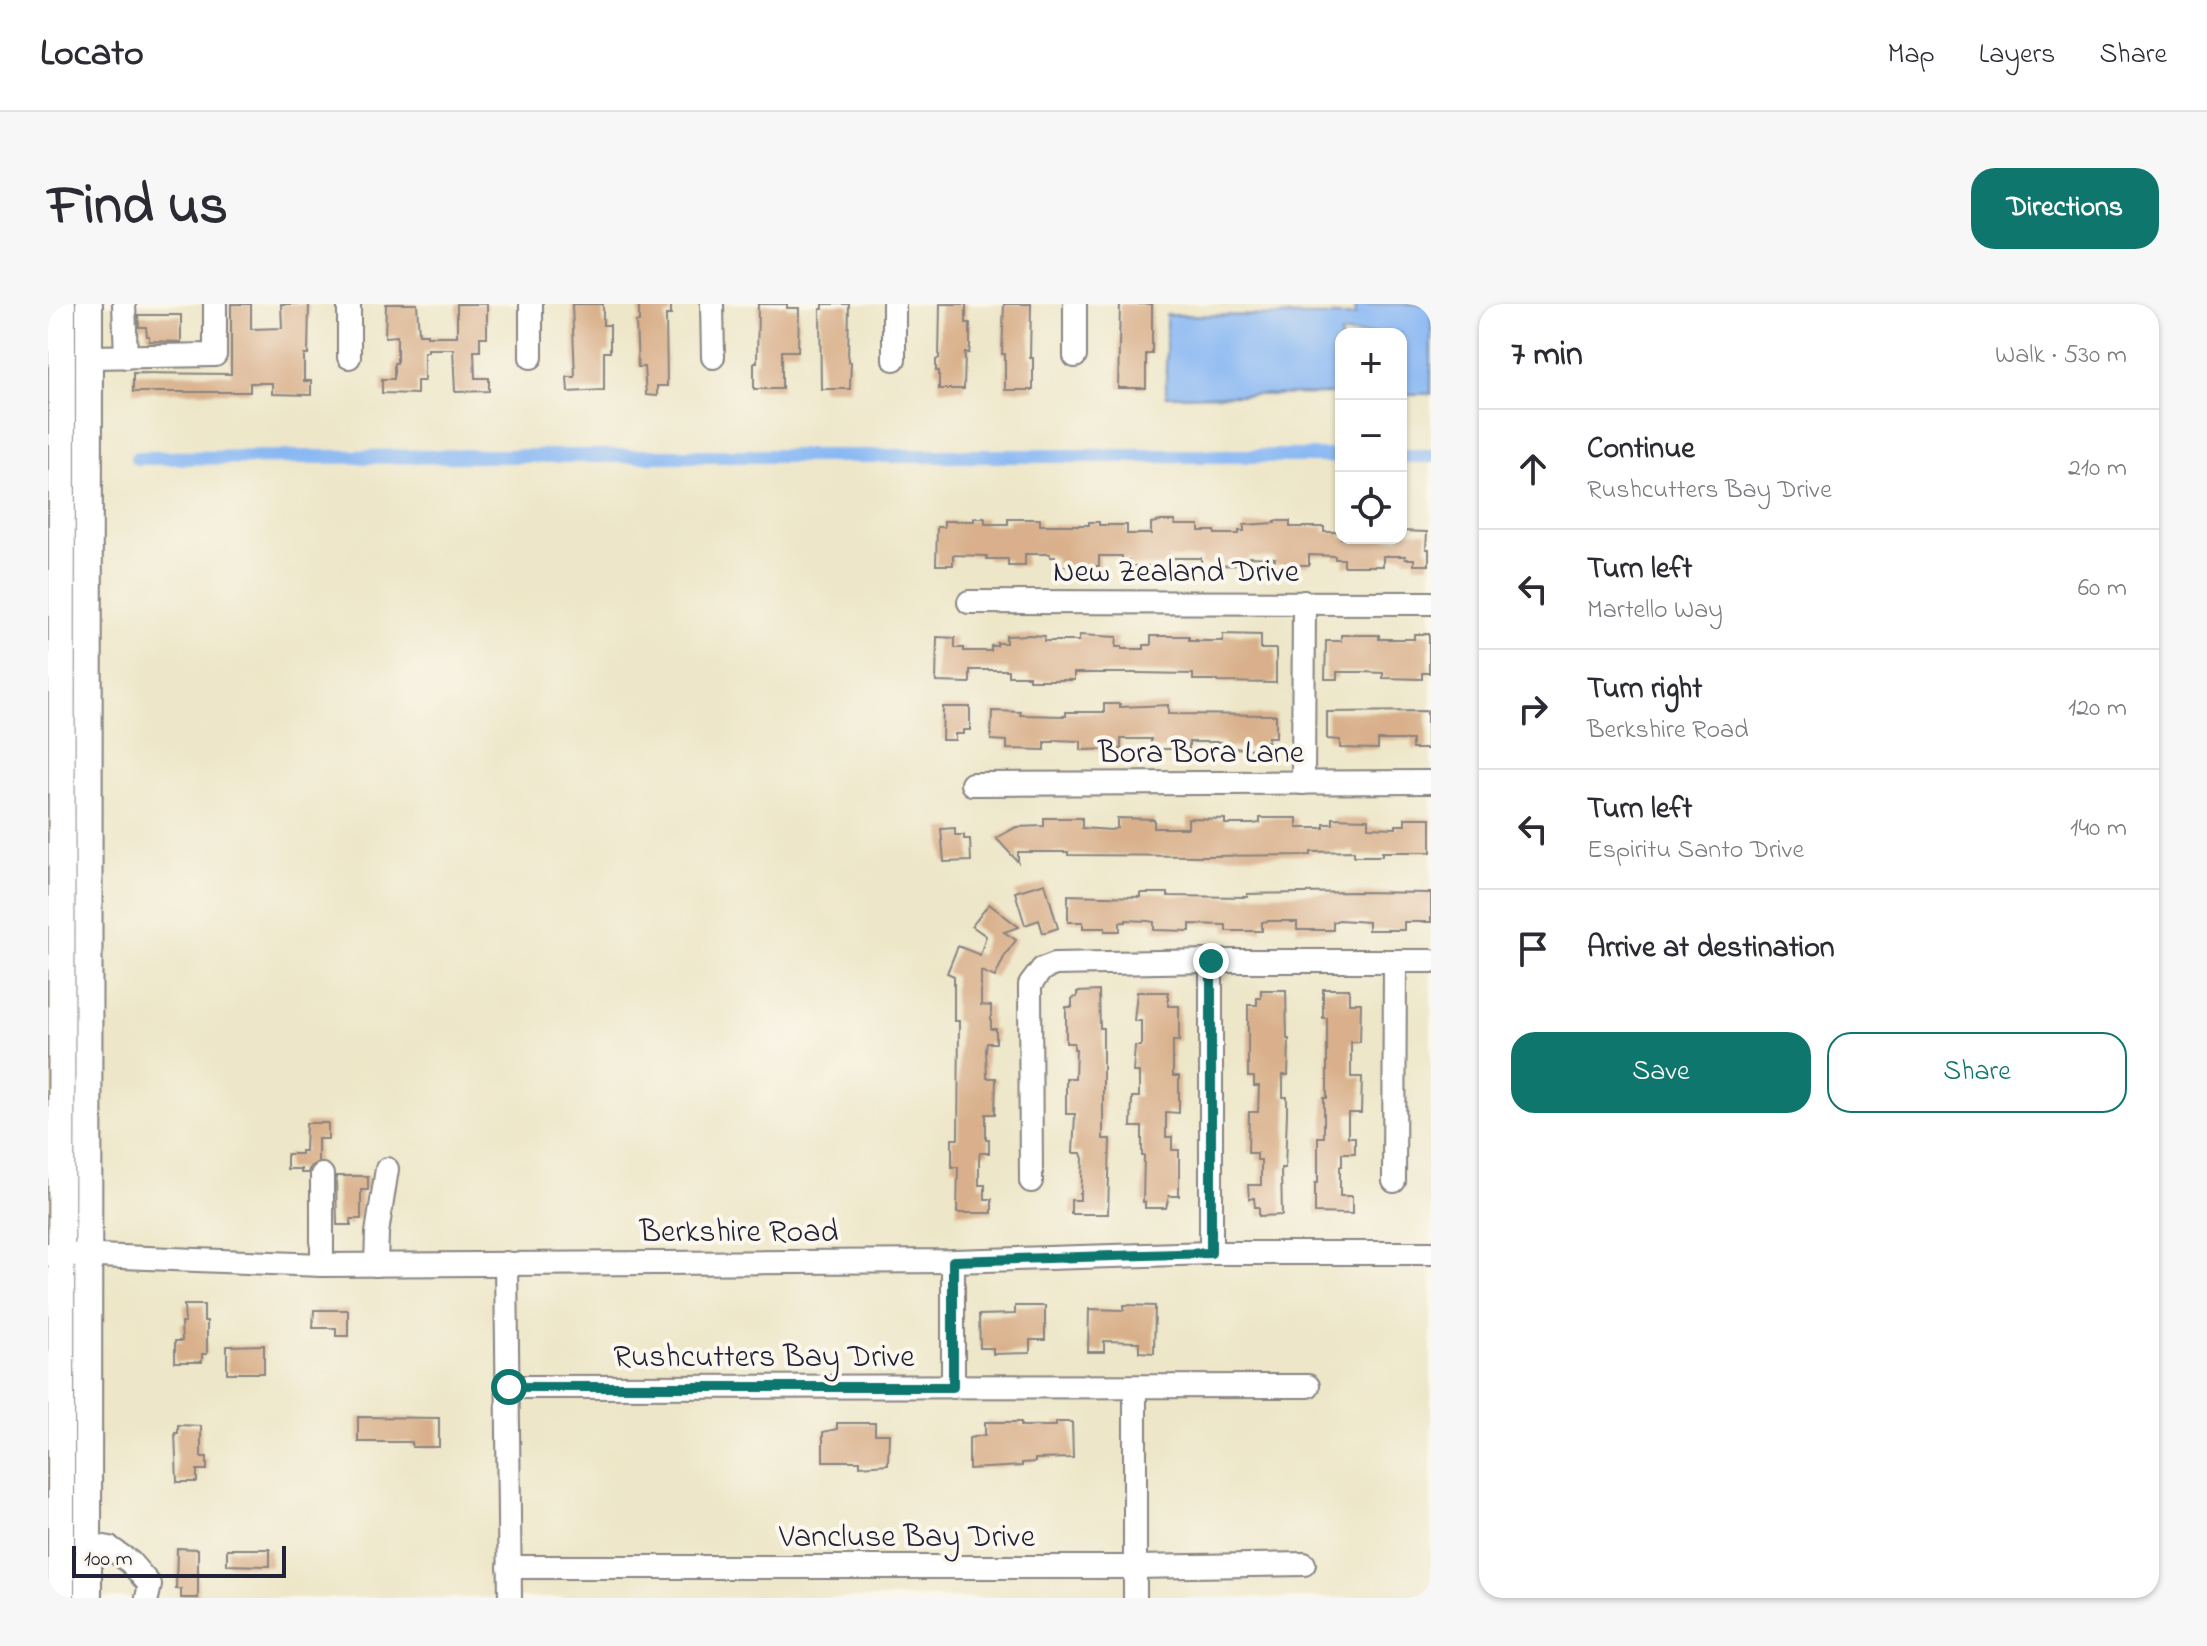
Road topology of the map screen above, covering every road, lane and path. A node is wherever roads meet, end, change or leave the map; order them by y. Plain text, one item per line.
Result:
1 (89, 304) edge
2 (124, 304) edge
3 (215, 304) edge
4 (349, 304) edge
5 (531, 304) edge
6 (712, 304) edge
7 (894, 304) edge
8 (1075, 304) edge
9 (57, 310) edge
10 (1075, 356) dead end
11 (89, 357) junction
12 (126, 357) junction
13 (349, 357) dead end
14 (531, 357) dead end
15 (713, 357) dead end
16 (894, 359) dead end
17 (969, 602) dead end
18 (1304, 602) junction
19 (1431, 603) edge
20 (1431, 782) edge
21 (1303, 783) junction
22 (972, 784) dead end
23 (55, 803) edge
24 (1211, 961) junction
25 (1395, 961) junction
26 (1431, 961) edge
27 (387, 1169) dead end
28 (322, 1175) dead end
29 (1031, 1181) dead end
30 (1394, 1181) dead end
31 (1211, 1253) junction
32 (1431, 1253) edge
33 (54, 1254) edge
34 (88, 1257) junction
35 (953, 1261) junction
36 (506, 1263) junction
37 (322, 1265) junction
38 (376, 1265) junction
39 (1308, 1386) dead end
40 (509, 1387) junction
41 (953, 1387) junction
42 (1135, 1387) junction
43 (54, 1464) edge
44 (54, 1517) edge
45 (88, 1544) junction
46 (1304, 1564) dead end
47 (509, 1567) junction
48 (1134, 1567) junction
49 (57, 1593) edge
50 (88, 1598) edge
51 (147, 1598) edge
52 (510, 1598) edge
53 (1135, 1598) edge

1 - 11 main road
2 - 12 street
3 - 12 street
4 - 13 street
5 - 14 street
6 - 15 street
7 - 16 street
8 - 10 street
9 - 23 main road
11 - 12 street
11 - 34 main road
17 - 18 street, New Zealand Drive
18 - 19 street, New Zealand Drive
18 - 21 street
20 - 21 street, Bora Bora Lane
21 - 22 street, Bora Bora Lane
23 - 33 main road
24 - 25 street
24 - 29 street
24 - 31 street
25 - 26 street
25 - 30 street
27 - 38 street
28 - 37 street
31 - 32 street, Berkshire Road
31 - 35 street, Berkshire Road
33 - 34 street, Berkshire Road
33 - 43 main road
34 - 37 street, Berkshire Road
34 - 45 main road
35 - 36 street, Berkshire Road
35 - 41 street
36 - 38 street, Berkshire Road
36 - 40 street
37 - 38 street, Berkshire Road
39 - 42 street, Rushcutters Bay Drive
40 - 41 street, Rushcutters Bay Drive
40 - 47 street
41 - 42 street, Rushcutters Bay Drive
42 - 48 street
43 - 44 main road
44 - 49 main road
45 - 50 main road
45 - 51 street
46 - 48 street, Vancluse Bay Drive
47 - 48 street, Vancluse Bay Drive
47 - 52 street
48 - 53 street

